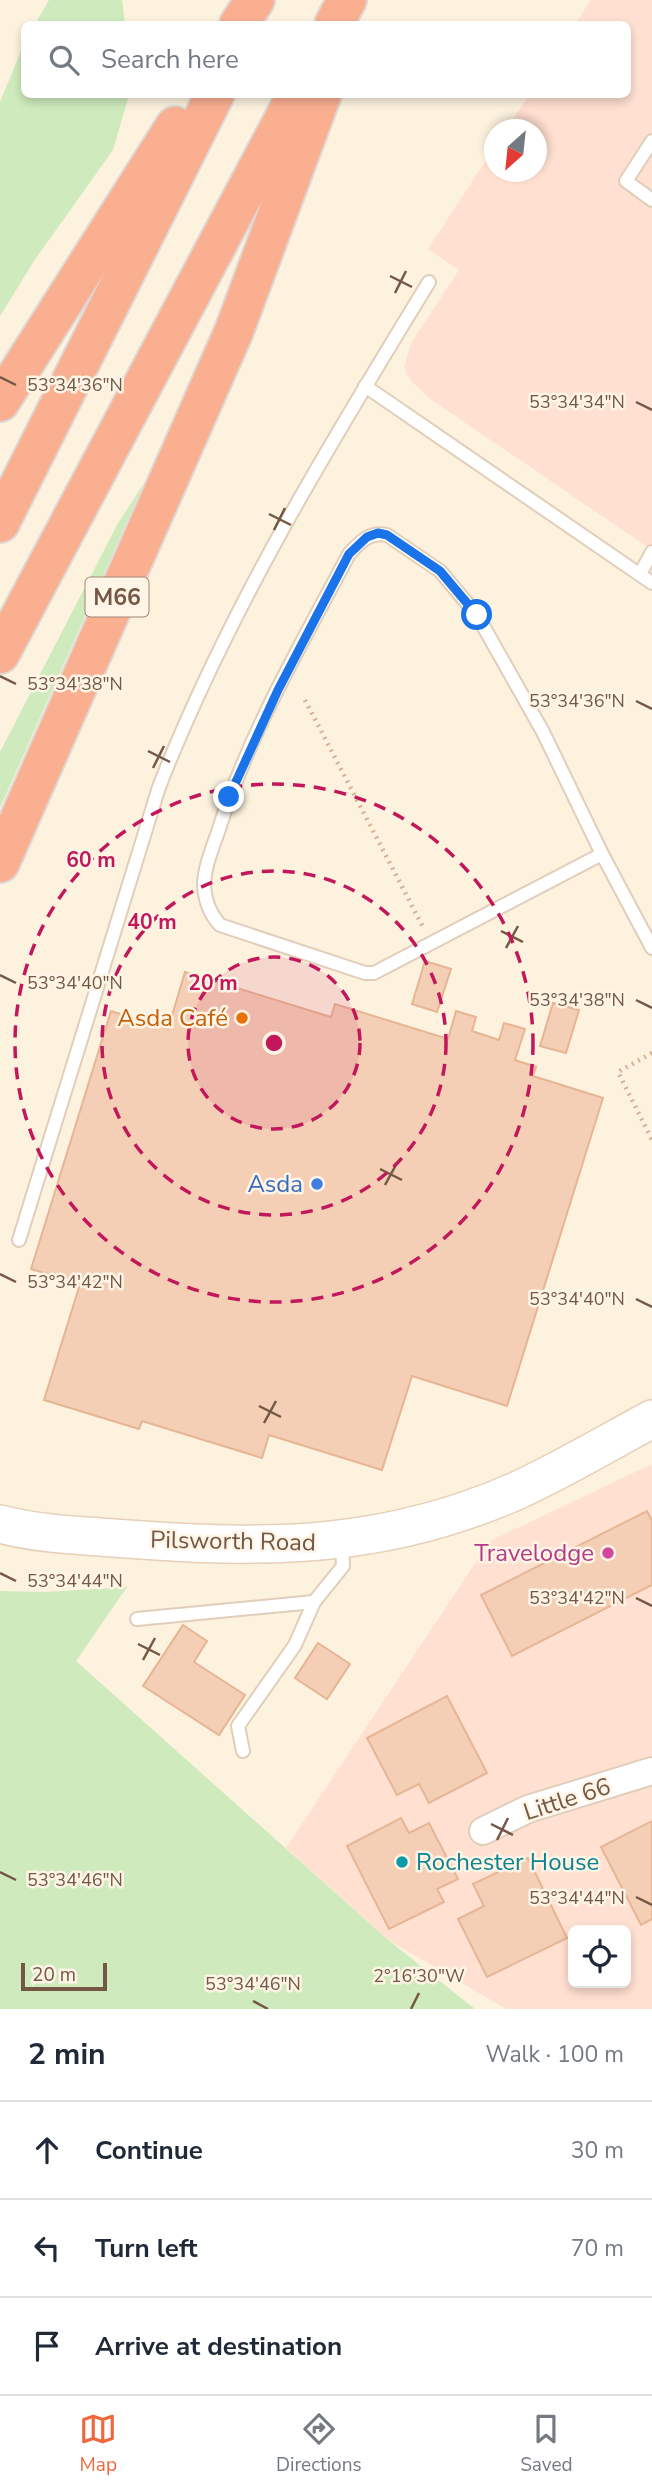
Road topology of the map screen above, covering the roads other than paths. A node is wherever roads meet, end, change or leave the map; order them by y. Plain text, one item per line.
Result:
1 (255, 0) edge
2 (262, 0) edge
3 (347, 0) edge
4 (358, 0) edge
5 (241, 21) edge
6 (252, 21) edge
7 (336, 21) edge
8 (349, 21) edge
9 (192, 98) edge
10 (213, 98) edge
11 (295, 98) edge
12 (321, 98) edge
13 (652, 141) edge
14 (652, 200) edge
15 (429, 282) dead end
16 (365, 387) junction
17 (0, 402) edge
18 (0, 523) edge
19 (652, 552) edge
20 (640, 574) junction
21 (652, 583) edge
22 (0, 654) edge
23 (602, 854) junction
24 (0, 863) edge
25 (652, 948) edge
26 (19, 1240) dead end
27 (652, 1419) edge
28 (0, 1524) edge
29 (342, 1541) junction
30 (314, 1602) junction
31 (137, 1619) dead end
32 (243, 1751) dead end
33 (652, 1771) edge
34 (483, 1831) dead end

1 - 5 highway
2 - 6 highway
3 - 7 highway
4 - 8 highway
9 - 17 highway
10 - 18 highway
11 - 22 highway
12 - 24 highway, M66
13 - 14 lane
15 - 16 lane
16 - 20 lane
16 - 26 lane
19 - 20 lane
20 - 21 lane
23 - 23 lane
23 - 25 lane
27 - 29 street, Pilsworth Road
28 - 29 street, Pilsworth Road
29 - 30 lane
30 - 31 lane
30 - 32 lane
33 - 34 street, Little 66

